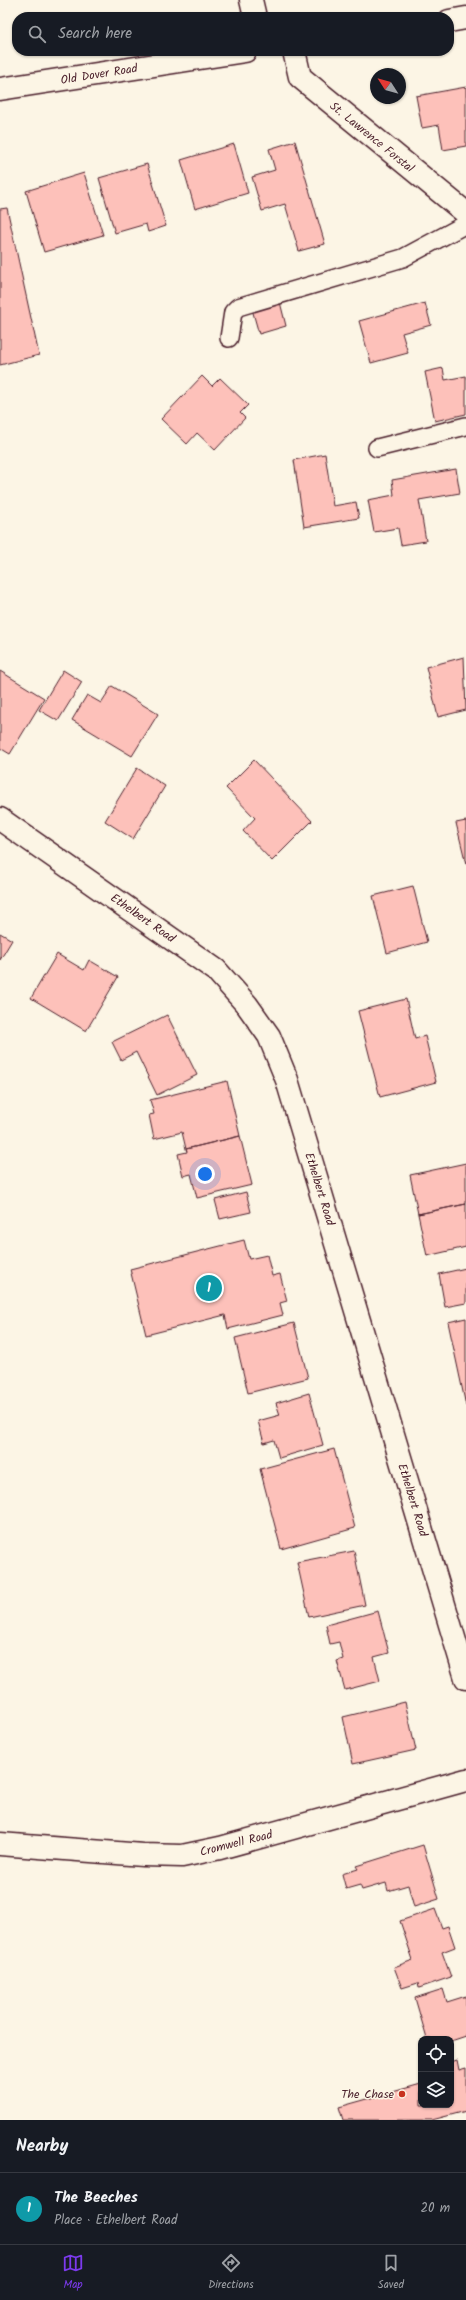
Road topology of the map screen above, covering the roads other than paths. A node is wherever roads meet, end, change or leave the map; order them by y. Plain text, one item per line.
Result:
1 (250, 0) edge
2 (254, 12) edge
3 (466, 18) edge
4 (454, 20) edge
5 (213, 56) edge
6 (295, 56) edge
7 (0, 89) edge
8 (466, 213) edge
9 (466, 224) edge
10 (229, 338) dead end
11 (466, 426) edge
12 (376, 448) dead end
13 (0, 819) edge
14 (465, 1668) edge
15 (466, 1780) edge
16 (0, 1844) edge

1 - 2 street
3 - 4 street
5 - 7 street, Old Dover Road
6 - 8 street, St. Lawrence Forstal
9 - 10 lane
11 - 12 lane
13 - 14 street, Ethelbert Road
15 - 16 street, Cromwell Road

